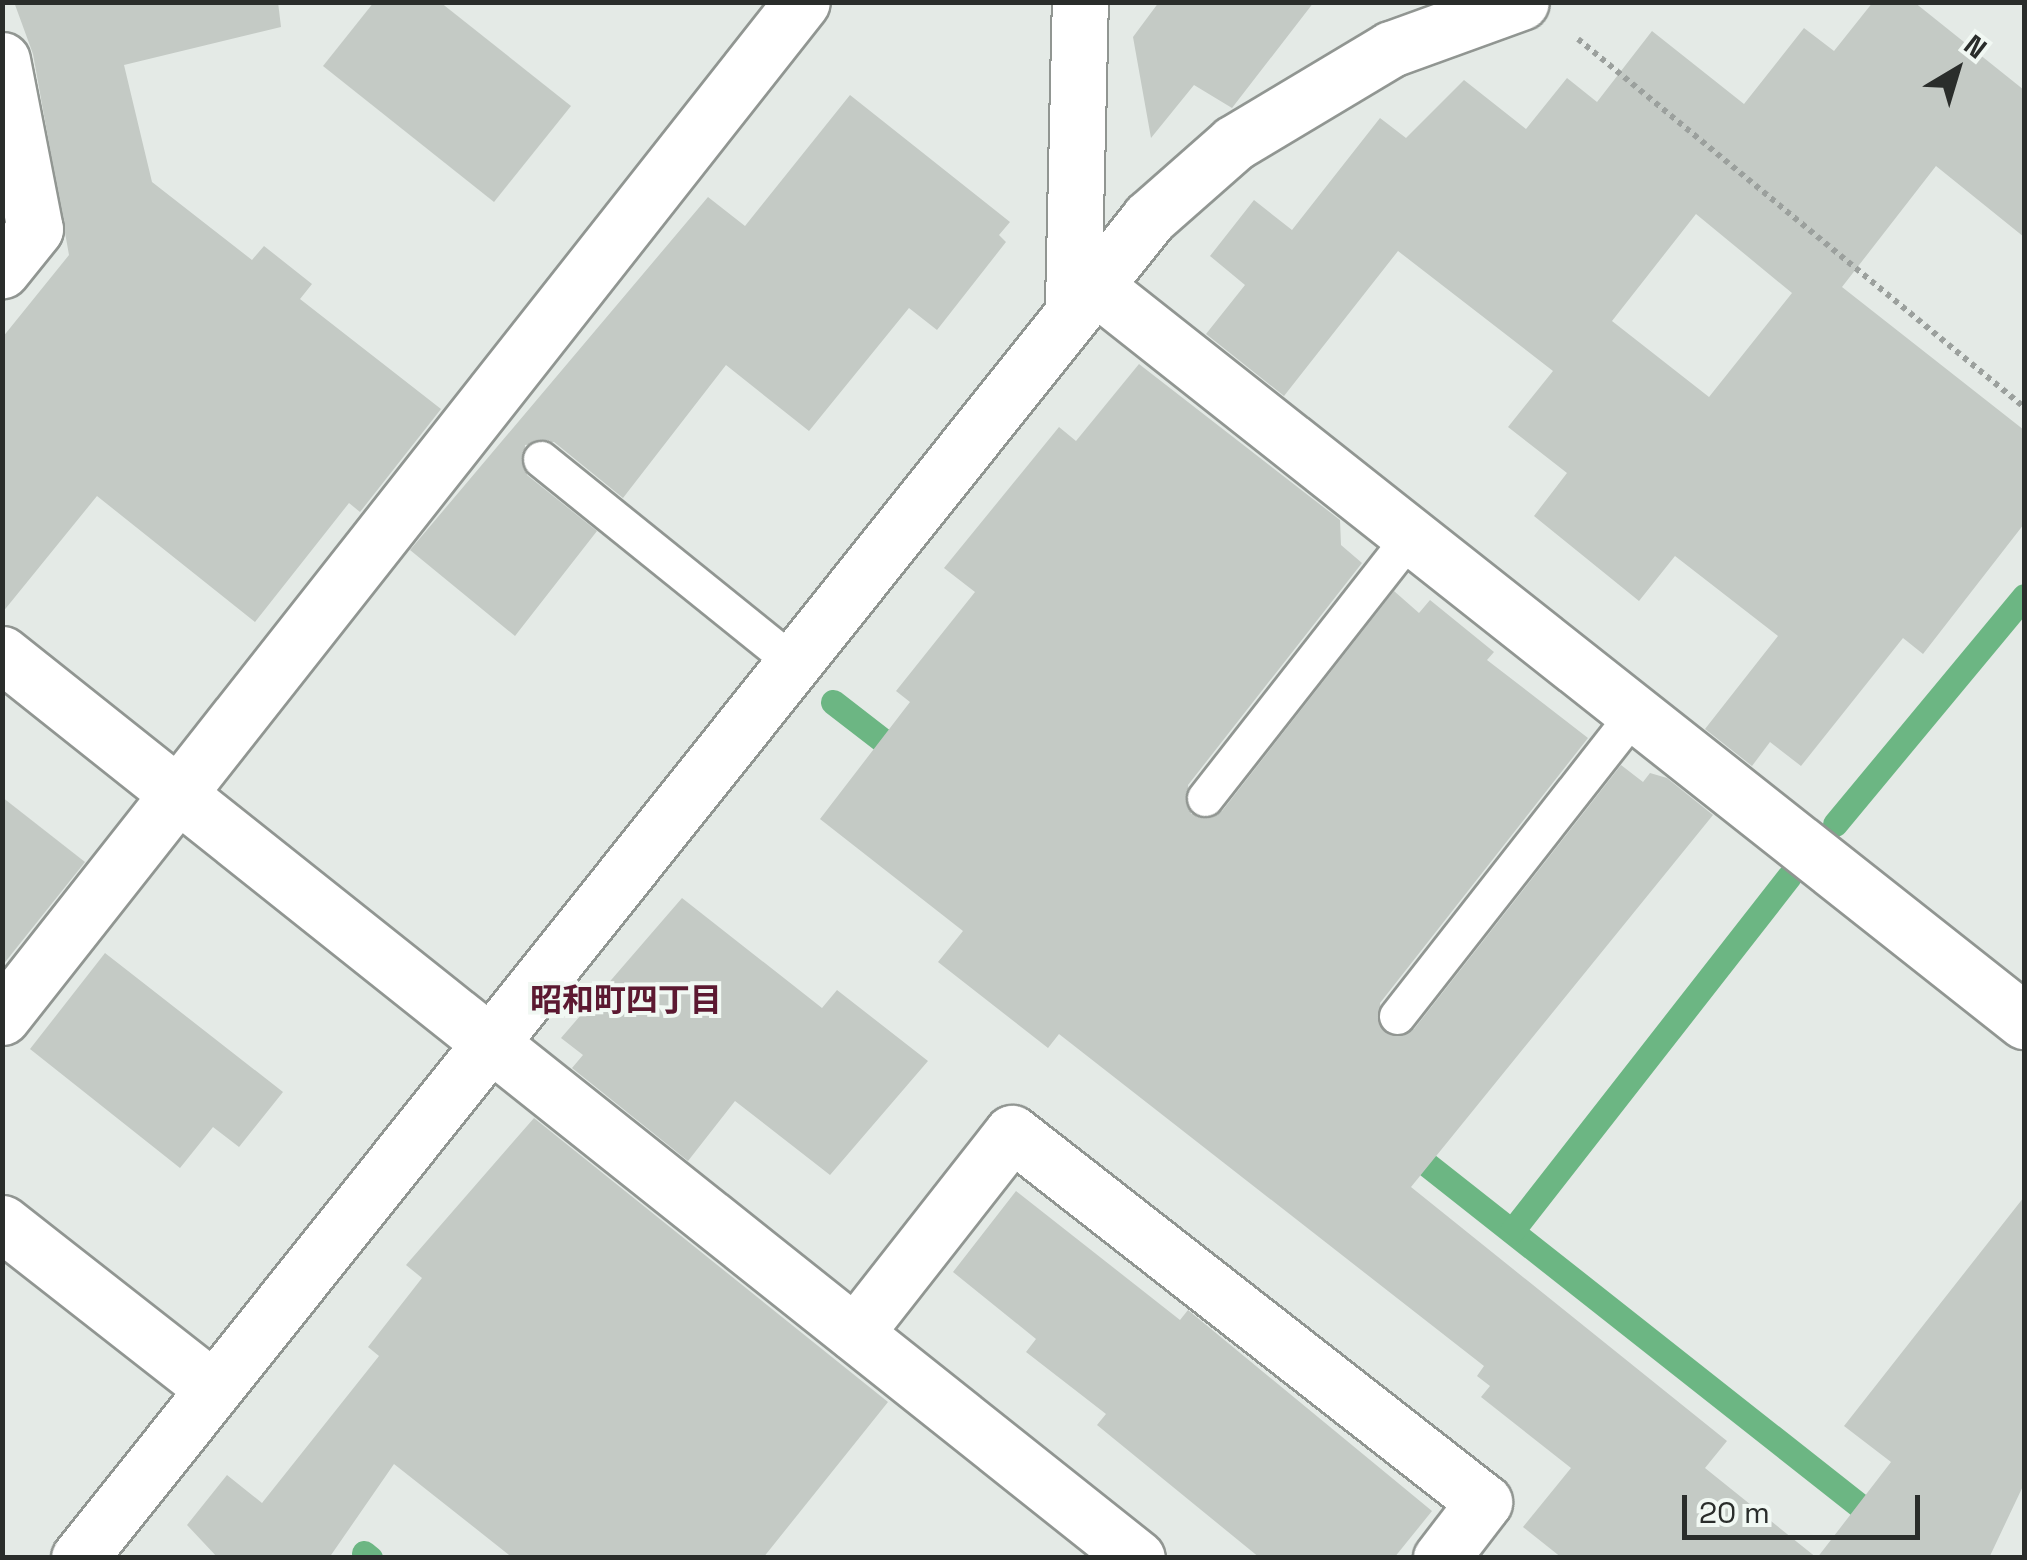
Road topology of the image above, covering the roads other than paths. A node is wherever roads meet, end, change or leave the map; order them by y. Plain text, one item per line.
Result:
1 (802, 2) edge
2 (1080, 2) edge
3 (1542, 15) edge
4 (2, 60) edge
5 (2, 270) edge
6 (1082, 294) junction
7 (541, 459) dead end
8 (1412, 536) junction
9 (2, 654) edge
10 (791, 661) junction
11 (1635, 713) junction
12 (179, 797) junction
13 (1204, 798) dead end
14 (1397, 1016) dead end
15 (2, 1017) edge
16 (2024, 1020) edge
17 (490, 1041) junction
18 (2, 1222) edge
19 (856, 1333) junction
20 (214, 1389) junction
21 (80, 1558) edge
22 (1137, 1558) edge
23 (1441, 1558) edge

1 - 12 street
2 - 6 street
3 - 6 street
4 - 5 street
6 - 8 street
6 - 10 street
7 - 10 lane
8 - 11 street
8 - 13 lane
9 - 12 street
10 - 17 street
11 - 14 lane
11 - 16 street
12 - 15 street
12 - 17 street
17 - 19 street
17 - 20 street
18 - 20 street
19 - 22 street
19 - 23 street
20 - 21 street

